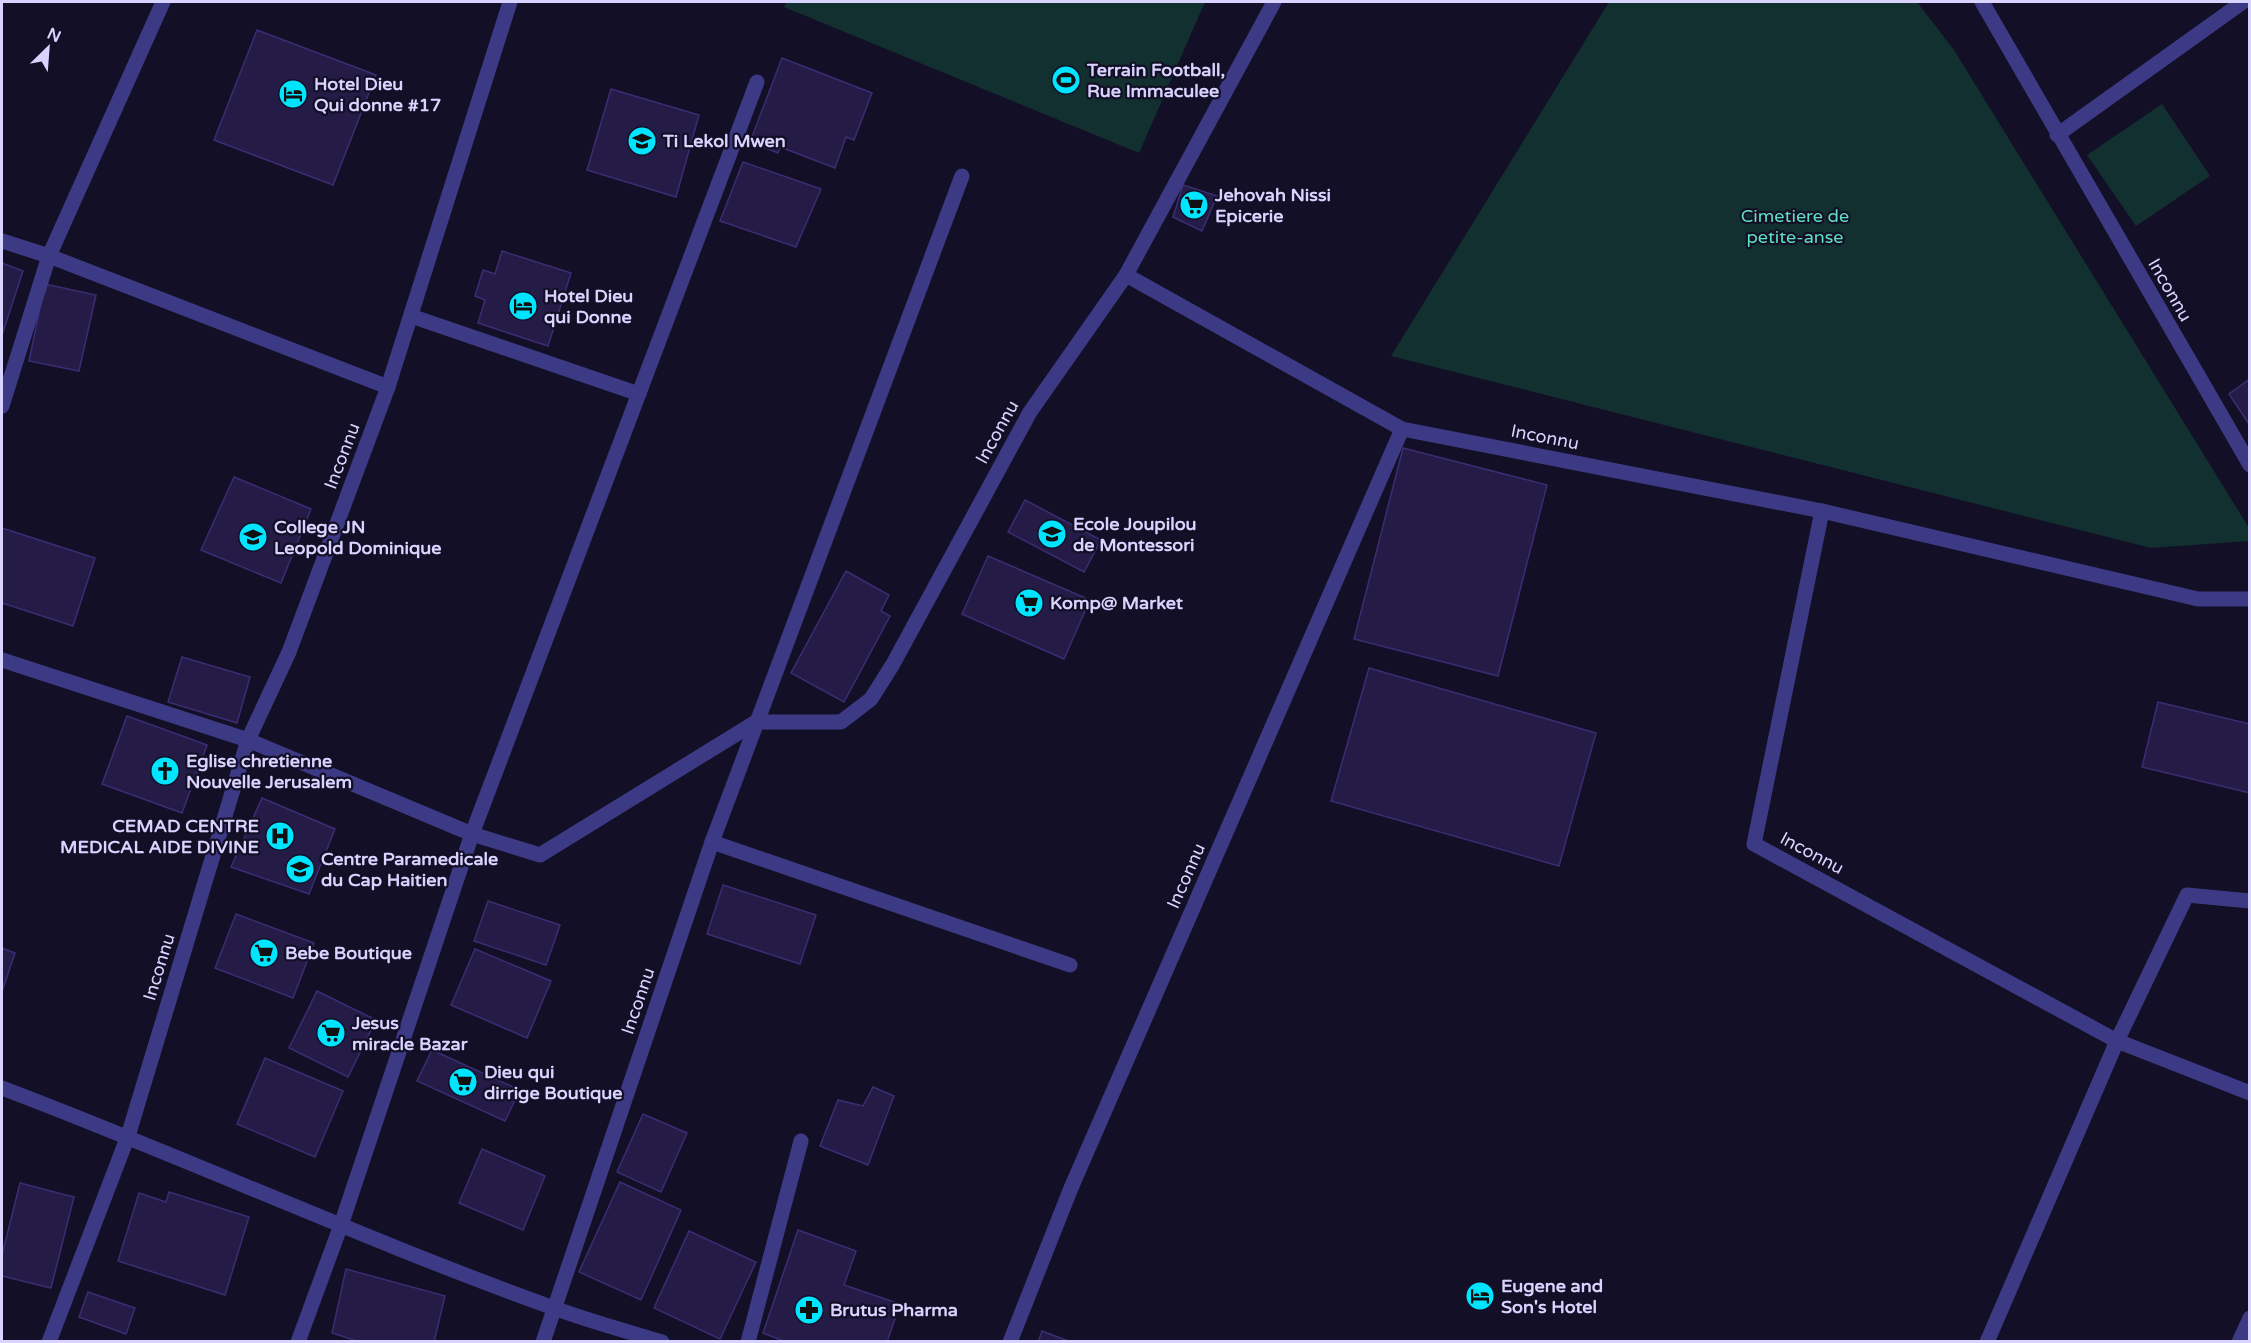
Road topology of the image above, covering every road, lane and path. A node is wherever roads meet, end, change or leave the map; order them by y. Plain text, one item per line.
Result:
1 (163, 2) edge
2 (510, 2) edge
3 (1274, 2) edge
4 (1982, 2) edge
5 (2243, 2) edge
6 (757, 82) dead end
7 (2057, 135) junction
8 (962, 176) dead end
9 (2, 241) edge
10 (50, 256) junction
11 (1126, 275) junction
12 (411, 316) junction
13 (388, 387) junction
14 (639, 394) junction
15 (2, 406) edge
16 (1402, 429) junction
17 (2250, 465) edge
18 (1822, 511) junction
19 (2250, 599) edge
20 (2, 660) edge
21 (756, 722) junction
22 (248, 740) junction
23 (472, 834) junction
24 (712, 842) junction
25 (2250, 901) edge
26 (1070, 965) dead end
27 (2117, 1041) junction
28 (2, 1088) edge
29 (2250, 1093) edge
30 (128, 1136) junction
31 (801, 1141) dead end
32 (341, 1225) junction
33 (555, 1309) junction
34 (2250, 1318) edge
35 (50, 1341) edge
36 (298, 1341) edge
37 (543, 1341) edge
38 (662, 1341) edge
39 (748, 1341) edge
40 (1010, 1341) edge
41 (1987, 1341) edge
42 (2239, 1341) edge

1 - 10 street
2 - 12 street, Inconnu
3 - 11 street, Inconnu
4 - 7 street, Inconnu
5 - 7 street
6 - 14 street
7 - 17 street, Inconnu
8 - 21 street, Inconnu
9 - 10 street
10 - 13 street
10 - 15 street
11 - 16 street, Inconnu
11 - 21 street, Inconnu
12 - 13 street, Inconnu
12 - 14 street
13 - 22 street, Inconnu
14 - 23 street
16 - 18 street, Inconnu
16 - 40 street, Inconnu
18 - 19 street, Inconnu
18 - 27 street, Inconnu
20 - 22 street
21 - 23 street
21 - 24 street, Inconnu
22 - 23 street
22 - 30 street, Inconnu
23 - 32 street
24 - 26 street
24 - 33 street, Inconnu
25 - 27 street
27 - 29 street, Inconnu
27 - 41 street
28 - 30 street
30 - 32 street
30 - 35 street, Inconnu
31 - 39 street
32 - 33 street
32 - 36 street
33 - 37 street, Inconnu
33 - 38 street
34 - 42 street

